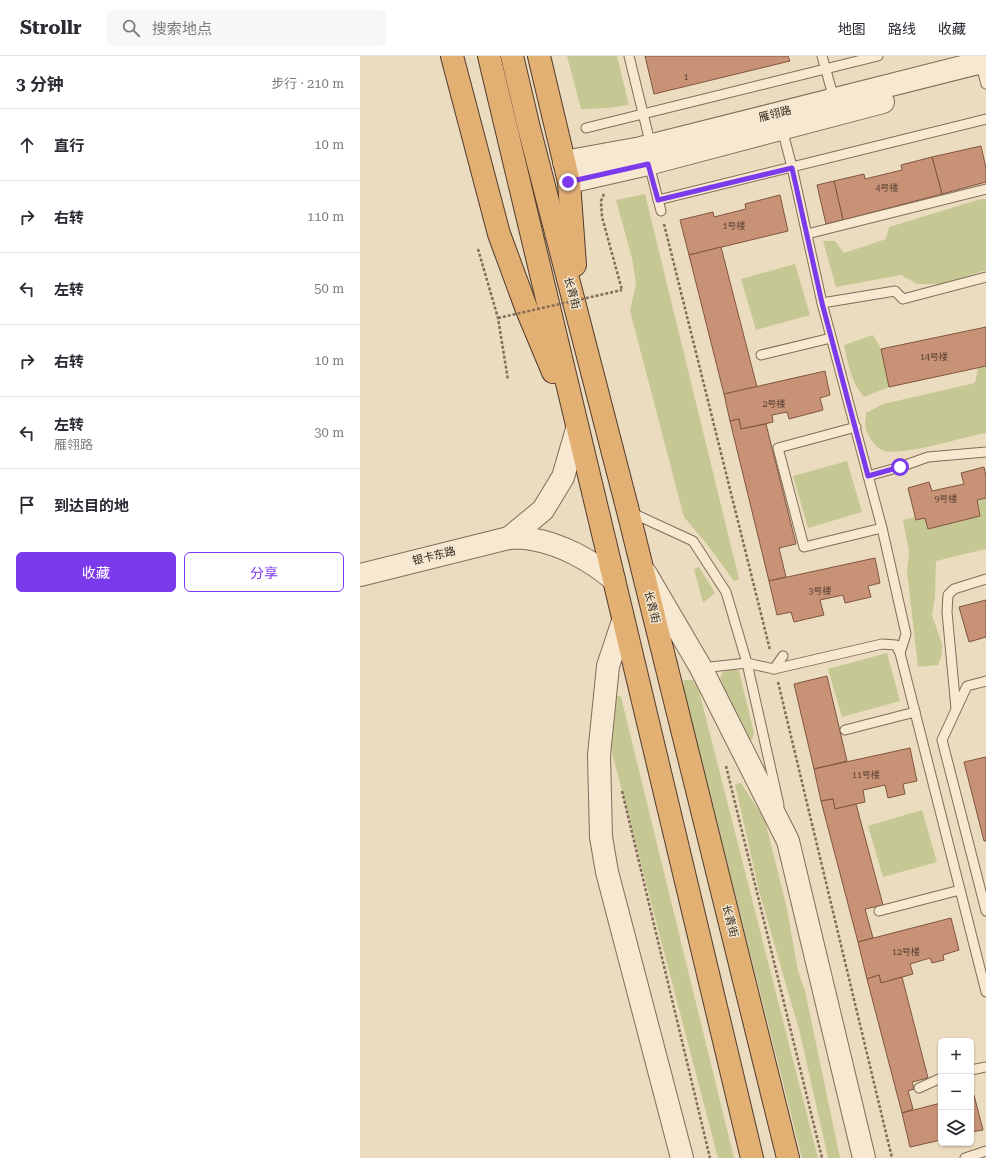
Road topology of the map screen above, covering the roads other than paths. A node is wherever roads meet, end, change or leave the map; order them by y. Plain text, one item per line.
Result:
1 (452, 56) edge
2 (489, 56) edge
3 (512, 56) edge
4 (539, 56) edge
5 (629, 56) edge
6 (822, 56) edge
7 (878, 56) edge
8 (826, 69) junction
9 (984, 72) edge
10 (834, 99) junction
11 (643, 114) junction
12 (986, 120) edge
13 (586, 128) dead end
14 (782, 129) junction
15 (650, 155) junction
16 (792, 168) junction
17 (566, 172) junction
18 (986, 189) edge
19 (658, 200) junction
20 (661, 211) dead end
21 (808, 234) junction
22 (986, 277) edge
23 (822, 303) junction
24 (581, 328) junction
25 (831, 338) junction
26 (761, 355) dead end
27 (856, 427) junction
28 (578, 429) junction
29 (986, 452) edge
30 (868, 476) junction
31 (628, 511) junction
32 (882, 528) junction
33 (509, 538) junction
34 (642, 567) junction
35 (360, 575) edge
36 (986, 579) edge
37 (614, 580) junction
38 (623, 621) junction
39 (900, 653) junction
40 (783, 656) dead end
41 (746, 663) junction
42 (701, 668) junction
43 (774, 669) junction
44 (986, 681) edge
45 (956, 710) junction
46 (915, 712) junction
47 (845, 730) dead end
48 (788, 841) junction
49 (960, 890) junction
50 (880, 911) dead end
51 (986, 911) edge
52 (986, 992) edge
53 (986, 1067) edge
54 (974, 1069) edge
55 (938, 1079) edge
56 (919, 1088) dead end
57 (986, 1151) edge
58 (682, 1158) edge
59 (752, 1158) edge
60 (788, 1158) edge
61 (864, 1158) edge
62 (965, 1158) edge

1 - 28 highway
2 - 28 highway
3 - 24 highway, 长青街
4 - 17 highway
5 - 11 lane
6 - 8 lane
7 - 8 lane
8 - 10 lane
8 - 11 lane
9 - 10 street, 雁翎路
9 - 14 street, 雁翎路
10 - 15 street, 雁翎路
11 - 13 lane
11 - 15 lane
12 - 16 lane
14 - 15 street, 雁翎路
14 - 16 lane
15 - 17 street, 雁翎路
15 - 19 lane
16 - 19 lane
16 - 21 lane
17 - 24 highway
18 - 21 lane
19 - 20 lane
21 - 23 lane
22 - 23 lane
23 - 25 lane
24 - 31 highway, 长青街
25 - 26 lane
25 - 27 lane
27 - 30 lane
27 - 32 lane
28 - 33 street
28 - 37 highway
29 - 30 lane
30 - 32 lane
31 - 34 highway, 长青街
31 - 41 lane
32 - 39 lane
33 - 35 street, 银卡东路
33 - 37 street
34 - 42 street
34 - 60 highway, 长青街
36 - 45 lane
37 - 38 highway
38 - 58 street
38 - 59 highway
39 - 43 lane
39 - 46 lane
40 - 43 lane
41 - 42 lane
41 - 43 lane
41 - 48 lane
42 - 48 street
44 - 45 lane
45 - 51 lane
46 - 47 lane
46 - 49 lane
48 - 61 street
49 - 50 lane
49 - 52 lane
53 - 54 lane
55 - 56 lane
57 - 62 lane

